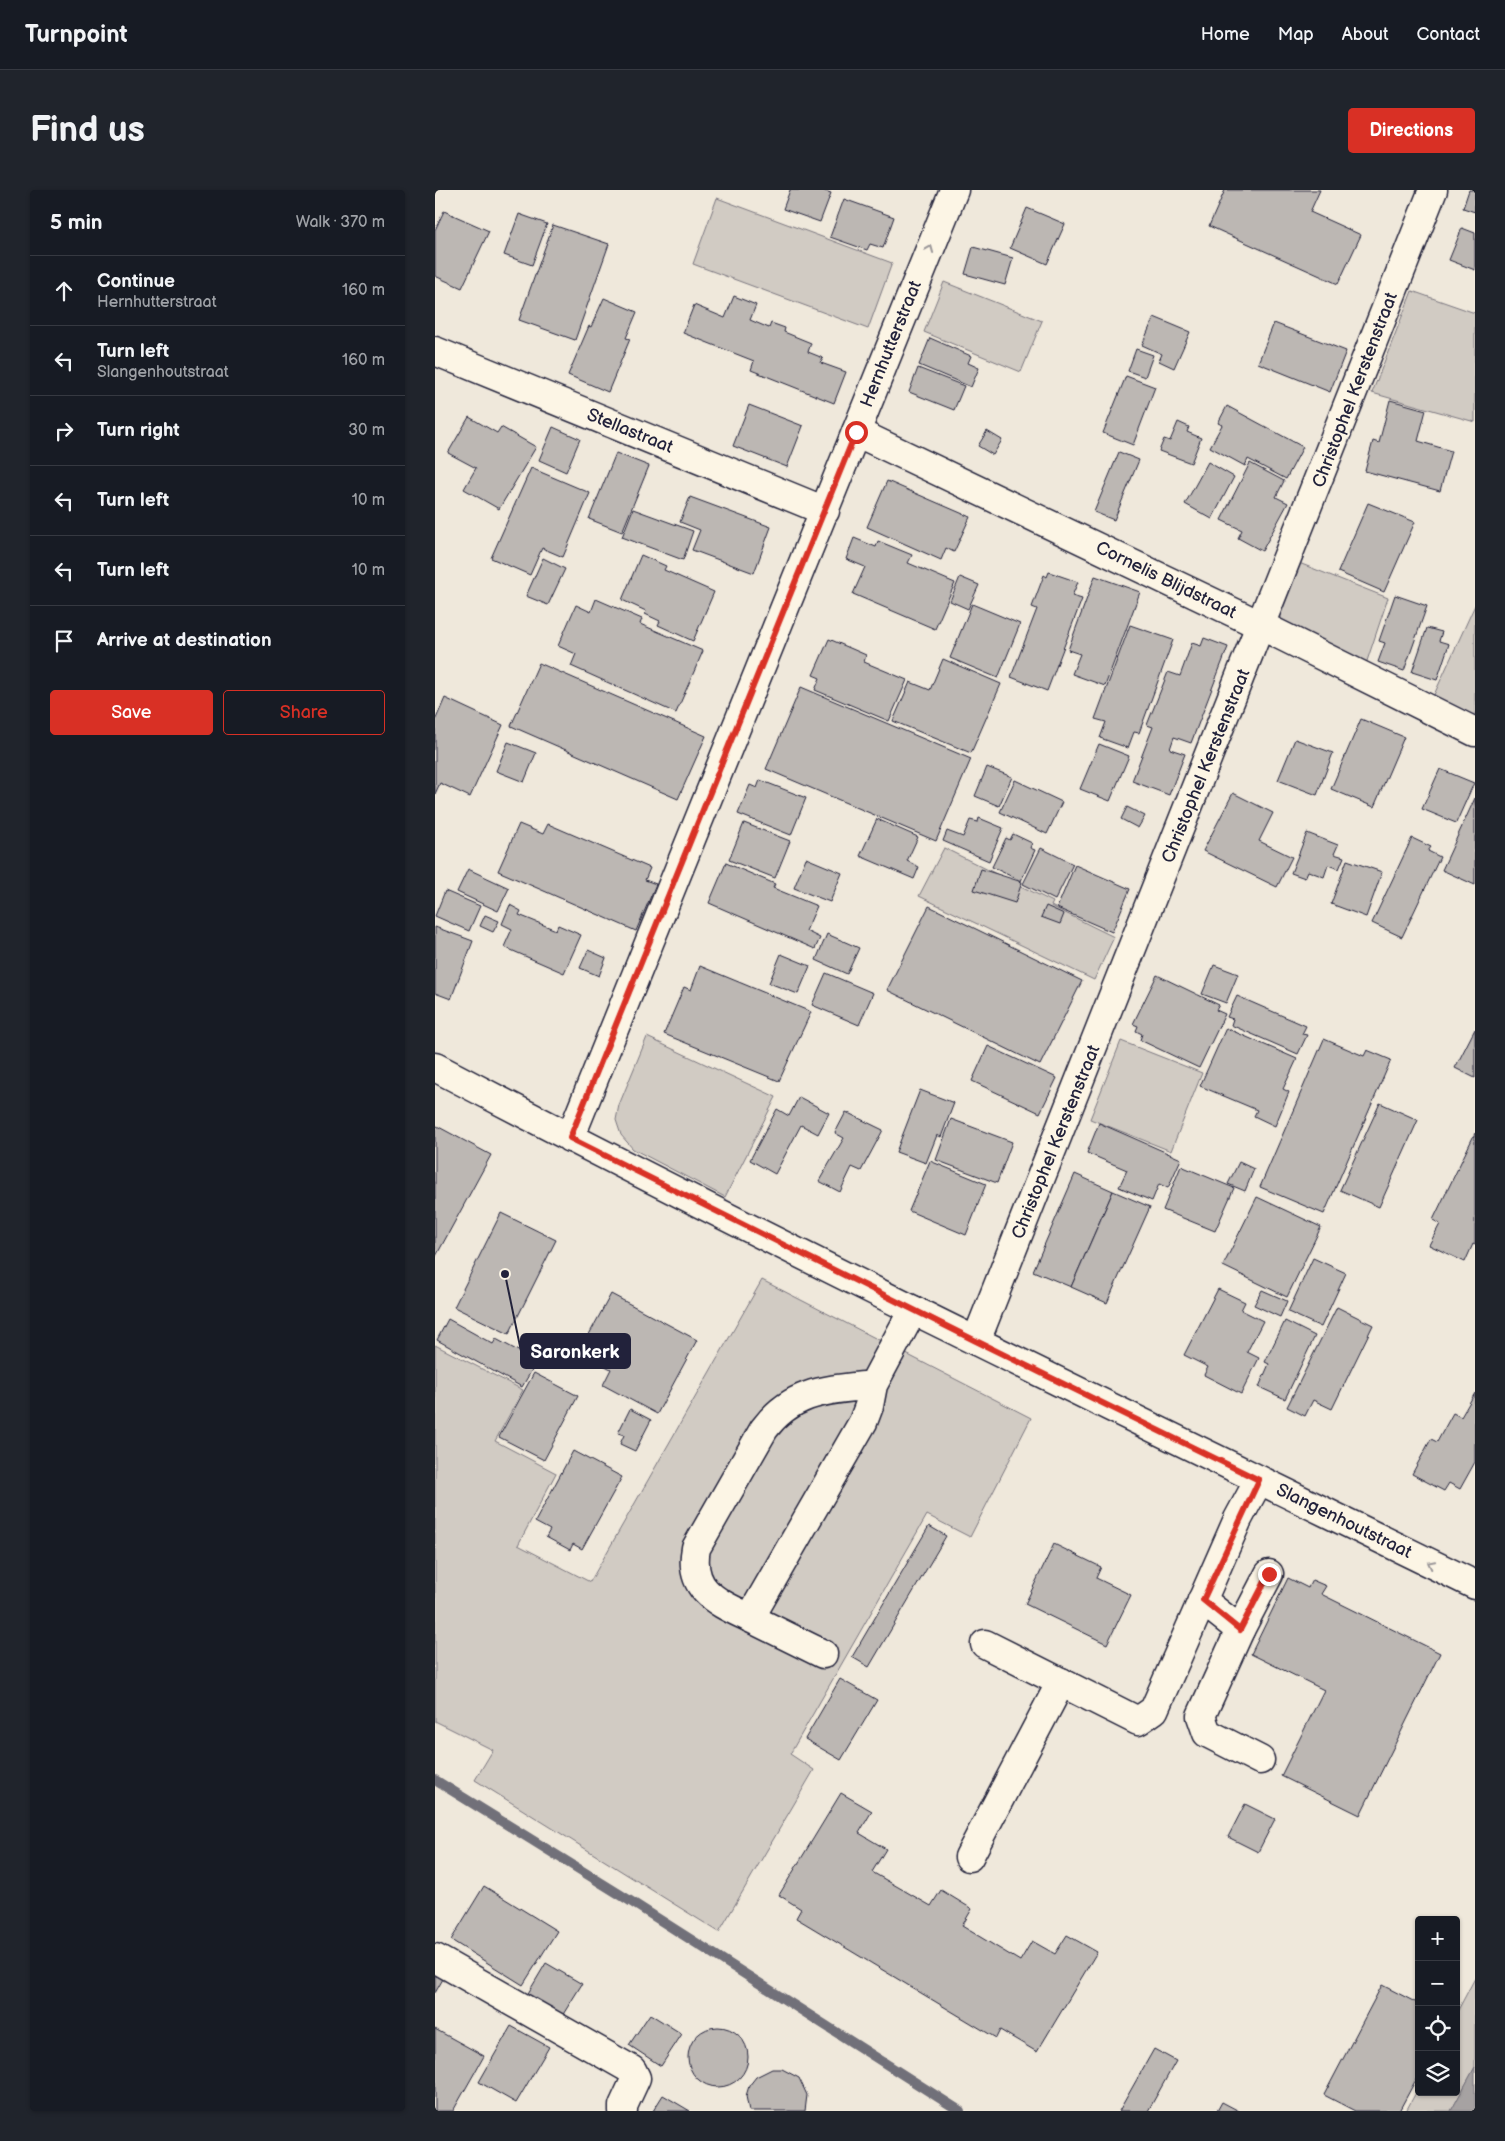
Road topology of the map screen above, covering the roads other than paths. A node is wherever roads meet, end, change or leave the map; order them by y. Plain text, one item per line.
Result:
1 (953, 190) edge
2 (1433, 190) edge
3 (435, 351) edge
4 (856, 432) junction
5 (825, 511) junction
6 (1262, 626) junction
7 (1475, 732) edge
8 (435, 1067) edge
9 (570, 1138) junction
10 (913, 1310) junction
11 (976, 1341) junction
12 (873, 1385) junction
13 (1259, 1480) junction
14 (1269, 1574) dead end
15 (1475, 1585) edge
16 (1203, 1600) junction
17 (750, 1618) junction
18 (1240, 1630) junction
19 (985, 1644) dead end
20 (823, 1654) dead end
21 (1061, 1682) junction
22 (1260, 1760) dead end
23 (969, 1857) dead end
24 (435, 1958) edge
25 (623, 2111) edge

4 -> 1 street, Hernhutterstraat
2 - 6 street, Christophel Kerstenstraat
3 - 5 street, Stellastraat
4 - 5 street, Hernhutterstraat
4 - 6 street, Cornelis Blijdstraat
5 - 9 street, Hernhutterstraat
6 - 7 street, Cornelis Blijdstraat
6 - 11 street, Christophel Kerstenstraat
8 - 9 street, Slangenhoutstraat
9 - 10 street, Slangenhoutstraat
10 - 11 street, Slangenhoutstraat
10 - 12 street
11 - 13 street, Slangenhoutstraat
12 - 17 street
12 - 17 street
15 -> 13 street, Slangenhoutstraat
13 - 16 street
14 - 18 street
16 - 18 street
16 - 21 street
17 - 20 street
18 - 22 street
19 - 21 street
21 - 23 street
24 - 25 street

